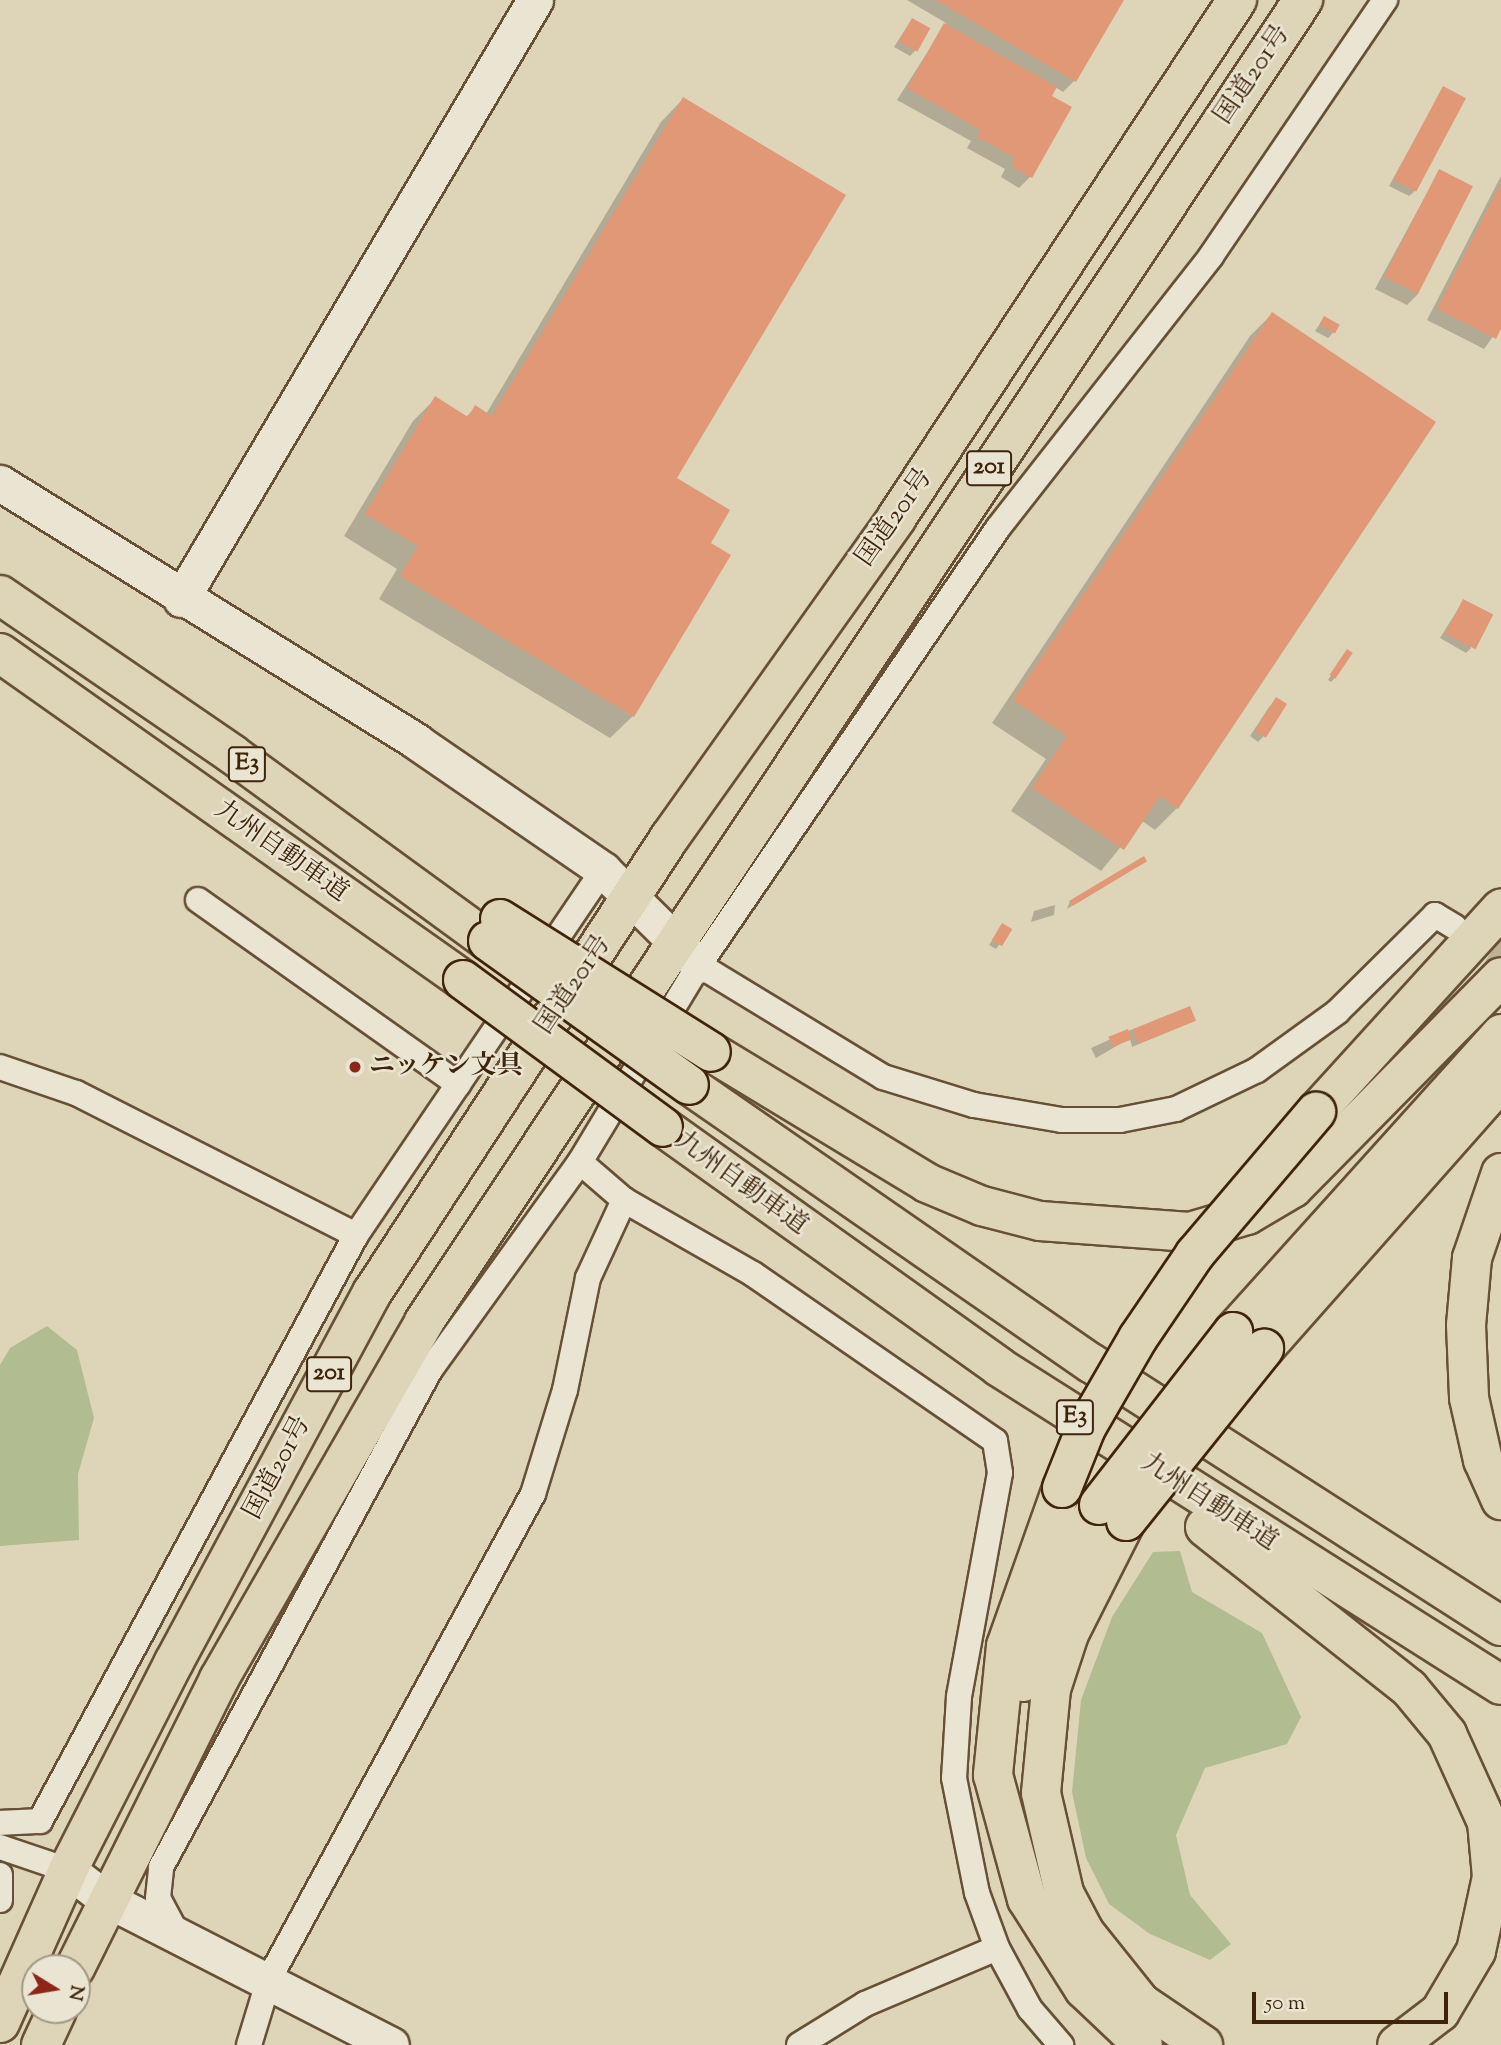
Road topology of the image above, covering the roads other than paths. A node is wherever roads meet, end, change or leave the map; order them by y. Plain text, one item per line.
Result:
1 (535, 0) edge
2 (1232, 0) edge
3 (1237, 0) edge
4 (1385, 0) edge
5 (1304, 6) edge
6 (1214, 37) junction
7 (0, 483) edge
8 (0, 596) edge
9 (181, 599) junction
10 (0, 653) edge
11 (603, 870) junction
12 (198, 900) dead end
13 (630, 900) junction
14 (1501, 909) edge
15 (1455, 927) tunnel mouth
16 (494, 930) junction
17 (688, 951) junction
18 (1501, 977) edge
19 (1501, 1034) edge
20 (0, 1067) edge
21 (1501, 1081) edge
22 (458, 1084) junction
23 (580, 1162) junction
24 (1501, 1173) edge
25 (624, 1200) junction
26 (356, 1235) junction
27 (1249, 1340) junction
28 (999, 1367) junction
29 (1501, 1500) edge
30 (1113, 1513) junction
31 (1501, 1626) edge
32 (1501, 1685) edge
33 (1006, 1816) junction
34 (0, 1823) edge
35 (0, 1847) edge
36 (68, 1870) junction
37 (0, 1875) edge
38 (106, 1899) junction
39 (0, 1900) edge
40 (175, 1930) junction
41 (997, 1948) junction
42 (81, 1954) edge
43 (269, 1979) junction
44 (0, 2023) edge
45 (51, 2024) edge
46 (41, 2045) edge
47 (249, 2045) edge
48 (391, 2045) edge
49 (799, 2045) edge
50 (1061, 2045) edge
51 (1143, 2045) edge
52 (1203, 2045) edge
53 (1397, 2045) edge

1 - 9 street
2 - 6 highway
3 - 6 highway, 国道201号 / 201
4 - 17 street
5 - 17 highway, 国道201号 / 201
6 - 13 highway, 国道201号 / 201
7 - 9 street
8 - 16 highway, 九州自動車道 / E3
9 - 11 street
10 - 28 highway, 九州自動車道 / E3, bridge
11 - 13 street
11 - 22 street
12 - 22 street
13 - 17 street
13 - 36 highway, 国道201号 / 201
14 - 33 highway, bridge
15 - 17 street
16 - 18 highway, bridge
16 - 31 highway, 九州自動車道 / E3, bridge
17 - 23 street
17 - 38 highway, 国道201号 / 201
19 - 27 highway
20 - 26 street
21 - 27 highway
22 - 26 street
23 - 25 street
23 - 40 street
24 - 29 highway
25 - 41 street
25 - 43 street
26 - 34 street
27 - 30 highway, bridge
28 - 32 highway, 九州自動車道 / E3
28 - 53 highway
30 - 33 highway
30 - 52 highway
33 - 51 highway
35 - 36 street
36 - 38 street
36 - 44 highway, 国道201号 / 201
37 - 39 street
38 - 40 street
38 - 42 highway, 国道201号 / 201
40 - 43 street
41 - 49 street
41 - 50 street
43 - 47 street
43 - 48 street
45 - 46 highway

